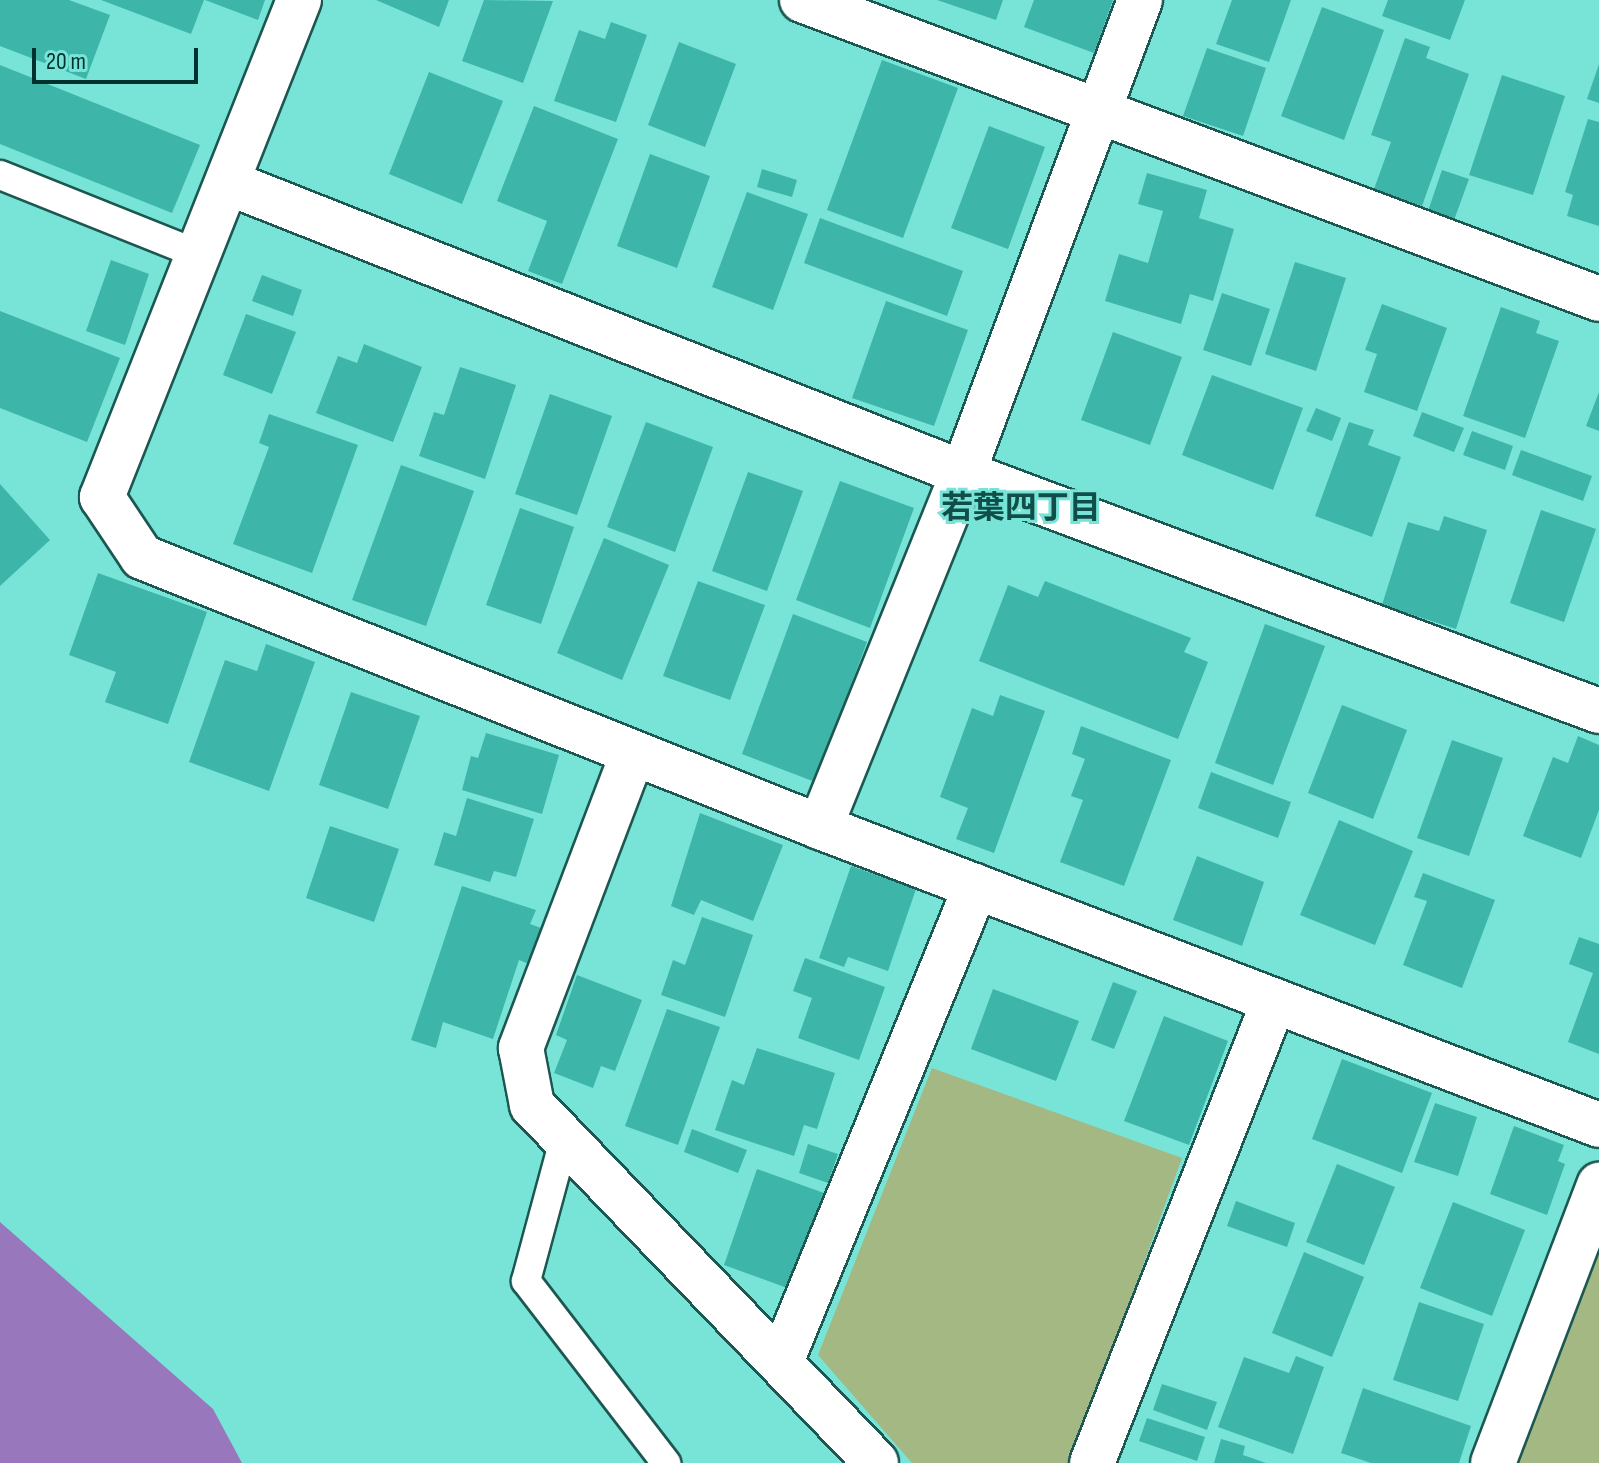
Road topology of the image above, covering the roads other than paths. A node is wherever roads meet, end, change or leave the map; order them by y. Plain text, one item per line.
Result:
1 (299, 0) edge
2 (802, 0) edge
3 (1140, 0) edge
4 (1096, 111) junction
5 (0, 175) edge
6 (229, 183) junction
7 (200, 255) junction
8 (1599, 299) edge
9 (963, 473) junction
10 (1599, 711) edge
11 (633, 753) junction
12 (820, 827) junction
13 (976, 886) junction
14 (1274, 1001) junction
15 (1599, 1125) edge
16 (564, 1140) junction
17 (1599, 1185) edge
18 (781, 1362) junction
19 (859, 1457) edge
20 (666, 1463) edge
21 (1092, 1463) edge
22 (1493, 1463) edge

1 - 6 street
2 - 4 street
3 - 4 street
4 - 8 street
4 - 9 street
5 - 7 lane
6 - 7 street
6 - 9 street
7 - 11 street
9 - 10 street
9 - 12 street
11 - 12 street
11 - 16 street
12 - 13 street
13 - 14 street
13 - 18 street
14 - 15 street
14 - 21 street
16 - 18 street
16 - 20 lane
17 - 22 street
18 - 19 street

